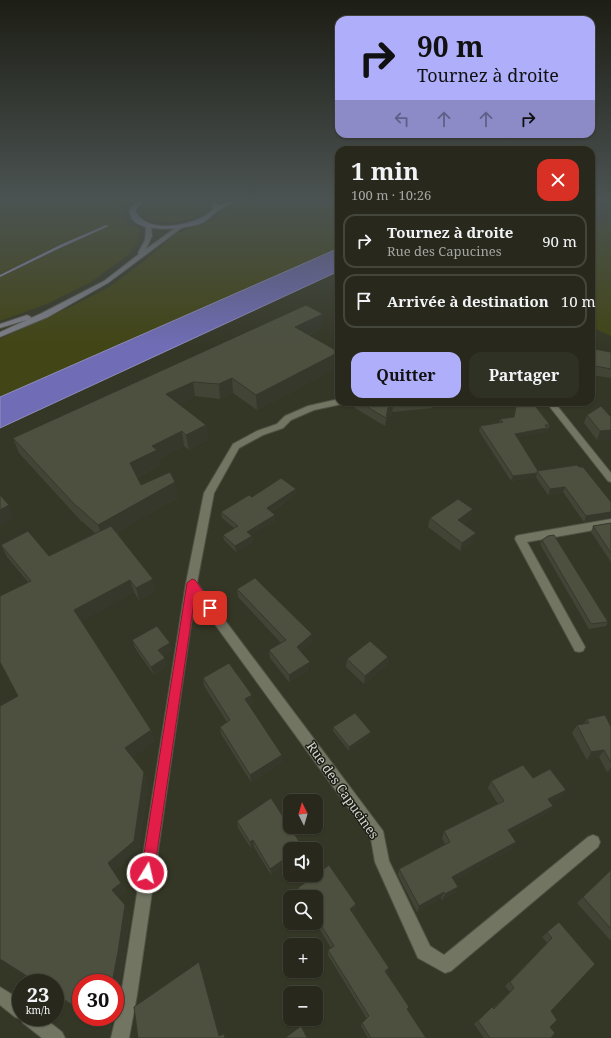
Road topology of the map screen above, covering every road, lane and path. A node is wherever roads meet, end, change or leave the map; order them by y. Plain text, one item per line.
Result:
1 (144, 248) edge
2 (149, 248) edge
3 (139, 256) junction
4 (80, 297) junction
5 (0, 326) edge
6 (0, 335) edge
7 (335, 404) edge
8 (553, 406) edge
9 (611, 479) edge
10 (611, 523) edge
11 (192, 583) junction
12 (579, 646) dead end
13 (593, 842) dead end
14 (0, 995) edge
15 (12, 1004) edge
16 (40, 1026) edge
17 (56, 1038) edge
18 (120, 1038) edge

1 - 3 main road
2 - 3 main road
3 - 4 main road
4 - 5 main road
4 - 6 main road
7 - 11 street
8 - 9 street
10 - 12 street
11 - 13 street, Rue des Capucines
11 - 18 street
14 - 15 street
16 - 17 street

